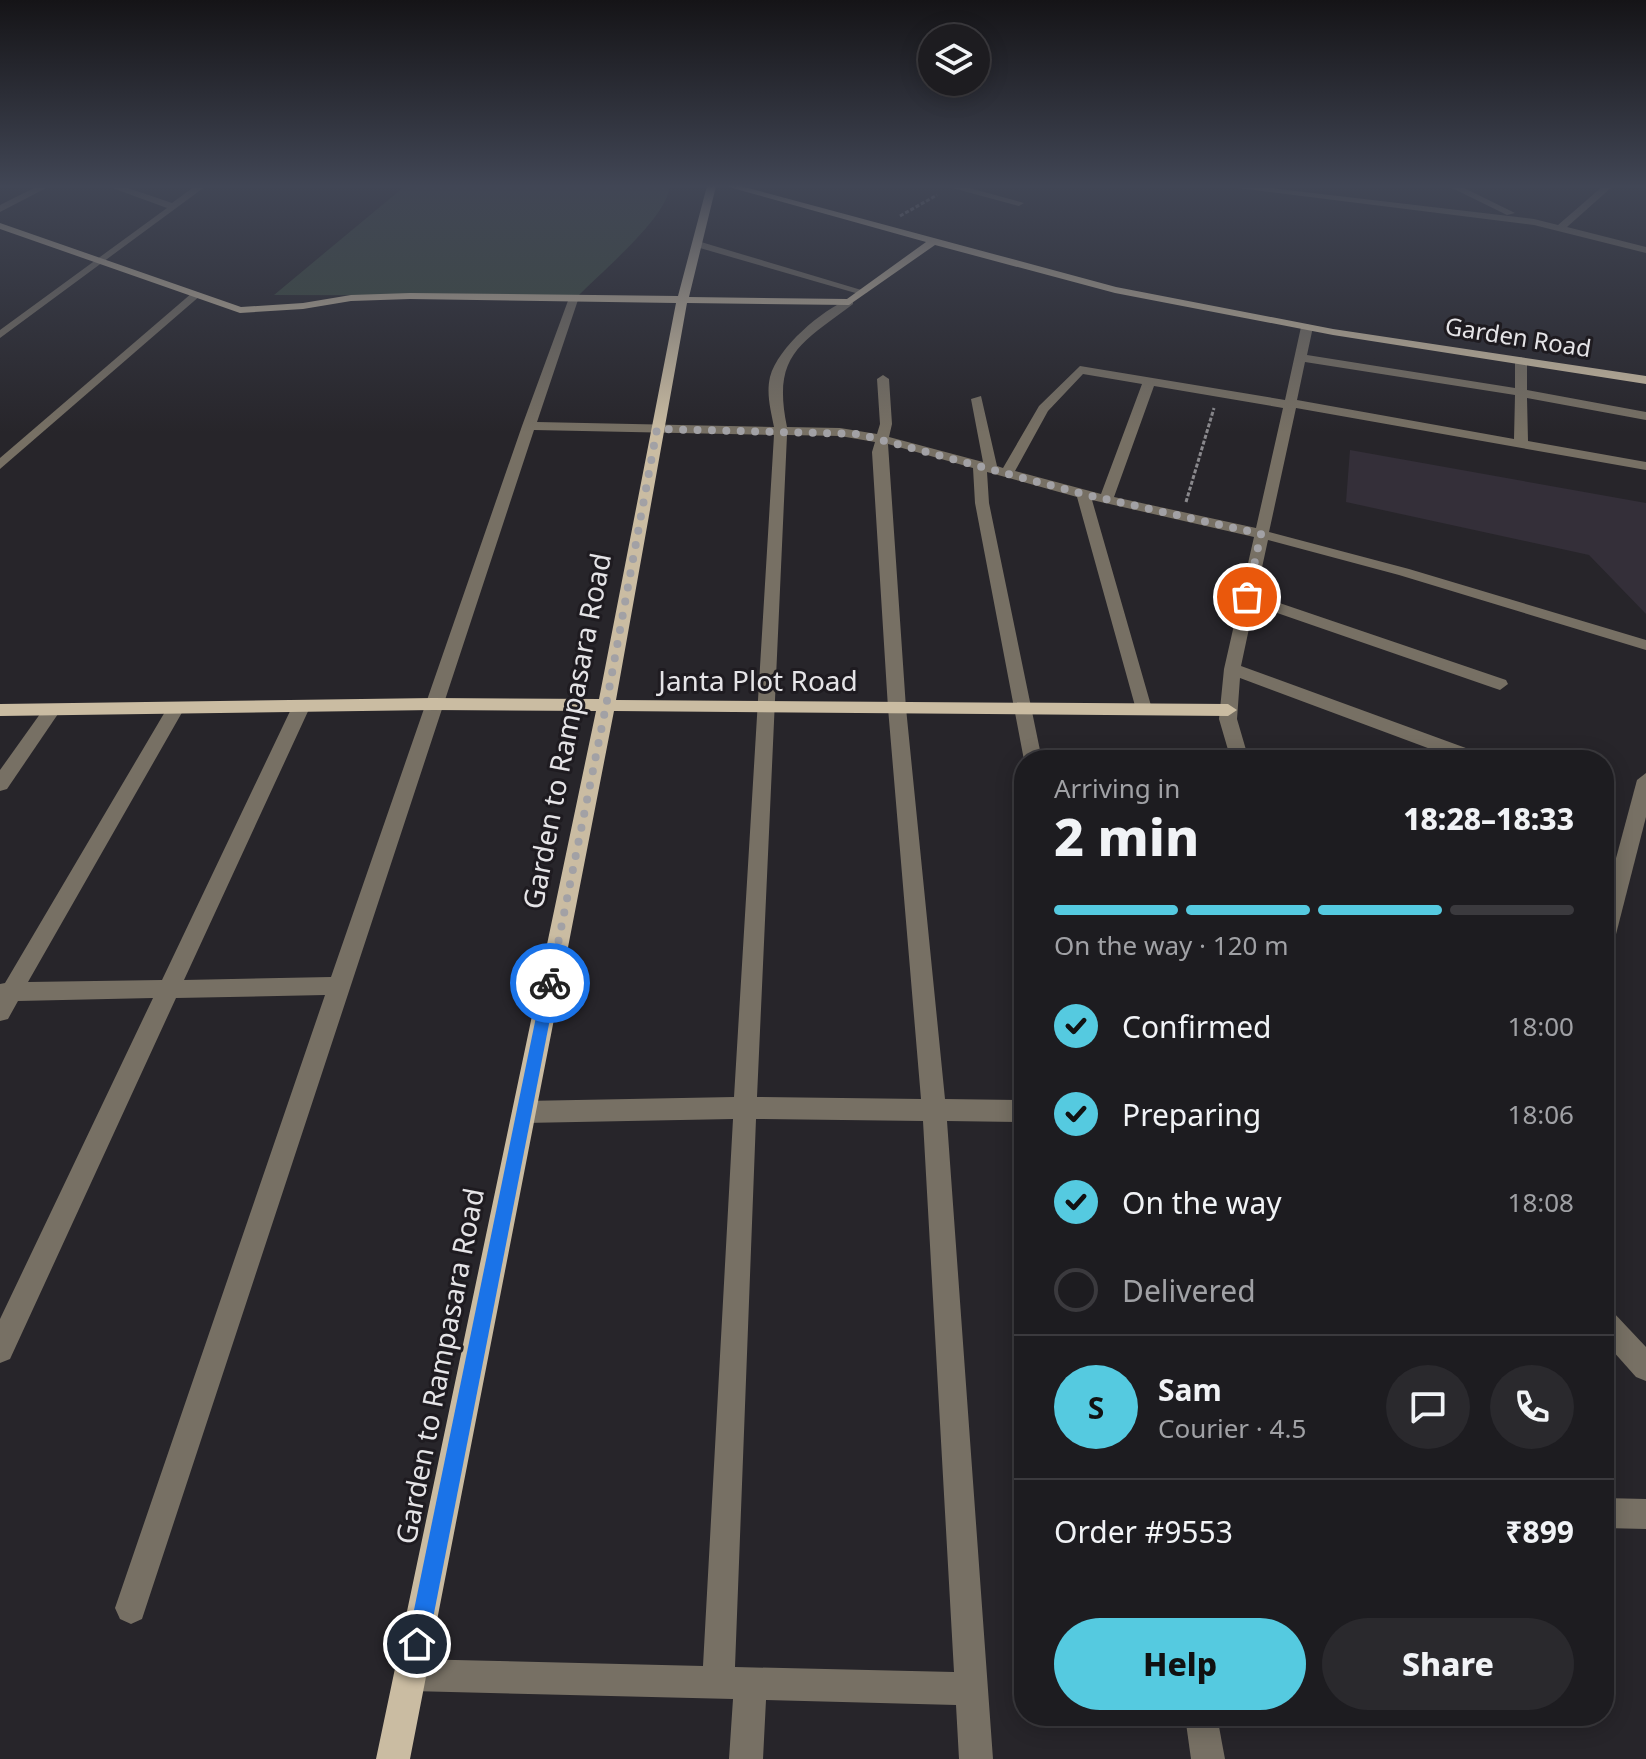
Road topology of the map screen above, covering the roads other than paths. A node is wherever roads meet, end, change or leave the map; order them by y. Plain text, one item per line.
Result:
1 (91, 268) edge
2 (120, 268) edge
3 (691, 268) edge
4 (780, 268) edge
5 (896, 268) edge
6 (1029, 268) edge
7 (863, 292) junction
8 (196, 295) junction
9 (573, 300) junction
10 (682, 301) junction
11 (849, 302) junction
12 (0, 316) edge
13 (17, 323) junction
14 (1307, 327) junction
15 (0, 335) edge
16 (1300, 358) junction
17 (1521, 361) junction
18 (883, 379) dead end
19 (1150, 380) junction
20 (1646, 380) edge
21 (1523, 393) junction
22 (977, 399) dead end
23 (1290, 404) junction
24 (1646, 416) edge
25 (528, 426) junction
26 (657, 429) junction
27 (781, 431) junction
28 (883, 439) junction
29 (1521, 443) junction
30 (0, 465) edge
31 (1646, 466) edge
32 (986, 467) junction
33 (1007, 473) junction
34 (1083, 494) junction
35 (1106, 499) junction
36 (1261, 534) junction
37 (1247, 597) junction
38 (1646, 645) edge
39 (1232, 669) junction
40 (1500, 684) dead end
41 (433, 704) junction
42 (606, 706) junction
43 (301, 707) junction
44 (764, 707) junction
45 (897, 708) junction
46 (175, 709) junction
47 (1143, 709) junction
48 (0, 710) edge
49 (1025, 710) junction
50 (1228, 710) junction
51 (51, 711) junction
52 (1031, 750) edge
53 (1238, 750) edge
54 (1452, 750) edge
55 (1646, 780) edge
56 (0, 784) edge
57 (1614, 892) edge
58 (339, 986) junction
59 (166, 991) junction
60 (6, 992) edge
61 (0, 1012) edge
62 (744, 1108) junction
63 (934, 1110) junction
64 (1014, 1111) edge
65 (524, 1112) junction
66 (1614, 1332) edge
67 (0, 1349) edge
68 (1646, 1367) edge
69 (1614, 1513) edge
70 (1646, 1514) edge
71 (131, 1608) dead end
72 (411, 1675) junction
73 (734, 1685) junction
74 (970, 1689) junction
75 (1203, 1726) edge
76 (393, 1759) edge
77 (746, 1759) edge
78 (976, 1759) edge
79 (1208, 1759) edge

1 - 13 street
2 - 8 main road
3 - 10 main road, Garden to Rampasara Road
4 - 7 street
5 - 7 main road
6 - 14 main road, Garden Road
7 - 11 main road
8 - 9 main road
8 - 30 street
9 - 10 main road
9 - 25 street
10 - 11 main road
10 - 26 main road, Garden to Rampasara Road
11 - 27 street
12 - 13 street
13 - 15 street
14 - 16 street
14 - 17 main road, Garden Road
16 - 21 street
16 - 23 street
17 - 20 main road, Garden Road
17 - 21 street
18 - 28 street
19 - 23 street
19 - 33 street
19 - 35 street
21 - 24 street
21 - 29 street
22 - 32 street
23 - 29 street
23 - 36 street
25 - 26 street
25 - 41 street
26 - 27 street
26 - 42 main road, Garden to Rampasara Road
27 - 28 street
27 - 44 street
28 - 32 street
28 - 45 street
29 - 31 street
32 - 33 street
32 - 49 street
33 - 34 street
34 - 35 street
34 - 47 street
35 - 36 street
36 - 37 street
36 - 38 street
37 - 39 street
37 - 40 street
39 - 50 street
39 - 54 street
41 - 42 main road, Janta Plot Road
41 - 43 main road, Janta Plot Road
41 - 58 street
42 - 44 main road, Janta Plot Road
42 - 65 main road, Garden to Rampasara Road
43 - 46 main road, Janta Plot Road
43 - 59 street
44 - 45 main road, Janta Plot Road
44 - 62 street
45 - 49 main road, Janta Plot Road
45 - 63 street
46 - 51 main road, Janta Plot Road
46 - 60 street
47 - 49 main road, Janta Plot Road
47 - 50 main road, Janta Plot Road
48 - 51 main road, Janta Plot Road
49 - 52 street
50 - 53 street
51 - 56 street
55 - 57 street
58 - 59 street
58 - 71 street
59 - 60 street
59 - 67 street
60 - 61 street
62 - 63 street
62 - 65 street
62 - 73 street
63 - 64 street
63 - 74 street
65 - 72 main road, Garden to Rampasara Road
66 - 68 street
69 - 70 street
72 - 73 street
72 - 76 main road, Garden to Rampasara Road
73 - 74 street
73 - 77 street
74 - 78 street
75 - 79 street

